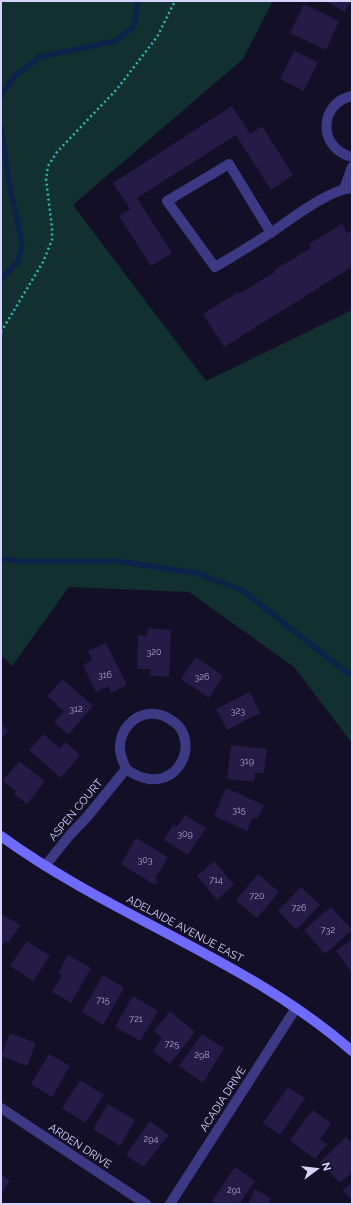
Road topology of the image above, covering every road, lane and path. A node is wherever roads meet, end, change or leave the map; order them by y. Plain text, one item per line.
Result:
1 (175, 1) edge
2 (351, 95) edge
3 (352, 157) edge
4 (352, 167) edge
5 (348, 188) edge
6 (271, 233) junction
7 (1, 332) edge
8 (126, 769) junction
9 (1, 836) edge
10 (45, 866) junction
11 (296, 1008) junction
12 (352, 1051) edge
13 (1, 1108) edge
14 (146, 1204) edge
15 (170, 1204) edge

1 - 7 path
2 - 3 street
4 - 5 street
5 - 6 street
6 - 6 street
8 - 8 street
8 - 10 street, ASPEN COURT
9 - 10 main road, ADELAIDE AVENUE EAST
10 - 11 main road, ADELAIDE AVENUE EAST
11 - 12 main road, ADELAIDE AVENUE EAST
11 - 15 street, ACADIA DRIVE
13 - 14 street, ARDEN DRIVE

